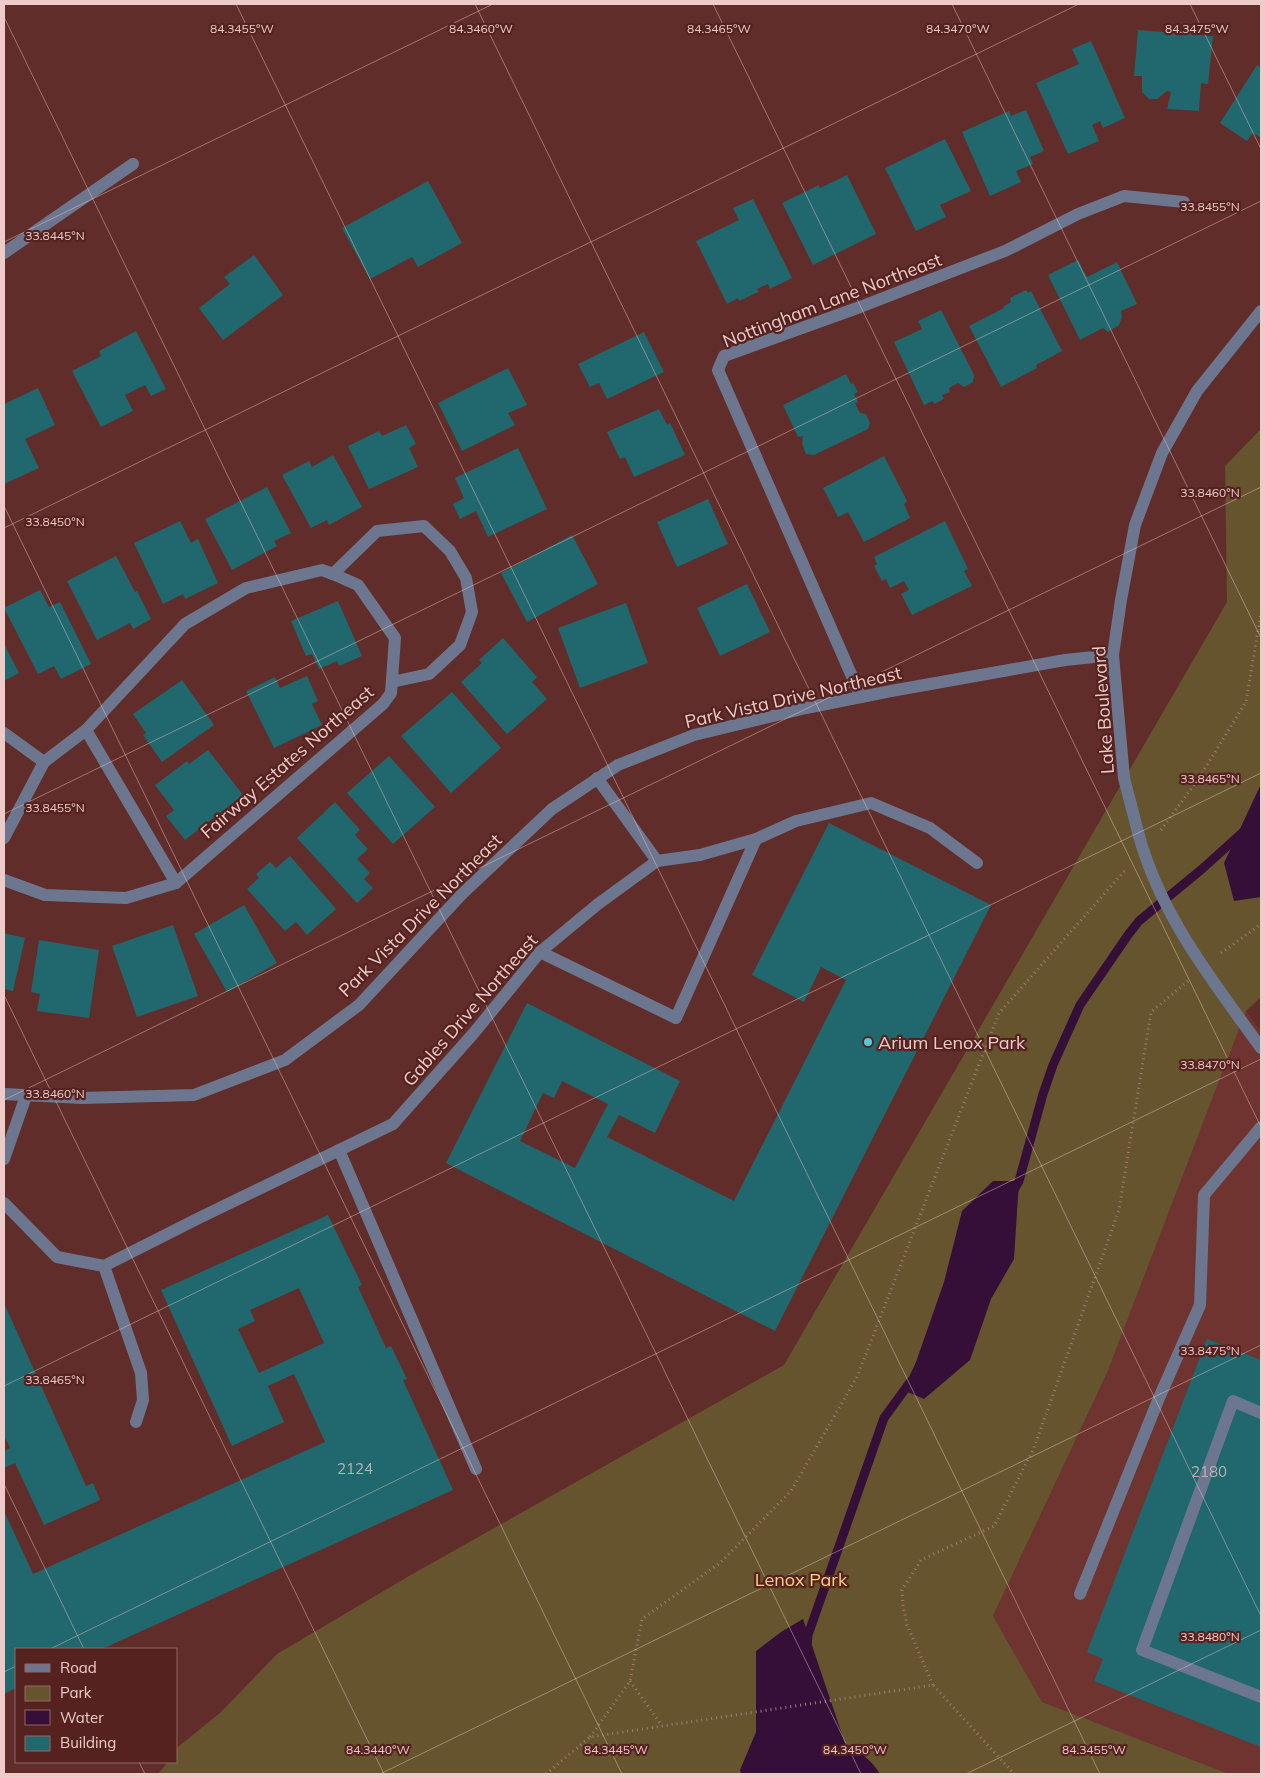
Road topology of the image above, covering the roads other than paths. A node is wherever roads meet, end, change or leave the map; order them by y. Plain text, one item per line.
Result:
1 (133, 164) dead end
2 (1184, 202) dead end
3 (4, 253) edge
4 (1261, 311) edge
5 (333, 574) junction
6 (1113, 656) junction
7 (392, 682) junction
8 (860, 697) junction
9 (86, 730) junction
10 (4, 733) edge
11 (44, 762) junction
12 (597, 778) junction
13 (4, 838) edge
14 (756, 839) junction
15 (657, 861) junction
16 (976, 863) dead end
17 (4, 880) edge
18 (176, 883) junction
19 (540, 952) junction
20 (1261, 1048) edge
21 (4, 1094) edge
22 (26, 1096) junction
23 (1261, 1127) edge
24 (339, 1150) junction
25 (4, 1159) edge
26 (4, 1203) edge
27 (104, 1266) junction
28 (1261, 1413) edge
29 (136, 1422) dead end
30 (476, 1470) dead end
31 (1080, 1594) dead end
32 (1261, 1696) edge

1 - 3 street
2 - 8 street, Nottingham Lane Northeast
4 - 6 street, Lake Boulevard
5 - 7 street
5 - 7 street, Fairway Estates Northeast
5 - 9 street
6 - 8 street, Park Vista Drive Northeast
6 - 20 street, Lake Boulevard, bridge
7 - 18 street, Fairway Estates Northeast
8 - 12 street, Park Vista Drive Northeast
9 - 11 street
9 - 18 street
10 - 11 street
11 - 13 street
12 - 15 street
12 - 22 street, Park Vista Drive Northeast
14 - 15 street, Gables Drive Northeast
14 - 16 street, Gables Drive Northeast
14 - 19 street
15 - 19 street, Gables Drive Northeast
17 - 18 street, Fairway Estates Northeast
19 - 24 street, Gables Drive Northeast
21 - 22 street, Park Vista Drive Northeast
22 - 25 street
23 - 31 street
24 - 27 street, Gables Drive Northeast
24 - 30 street
26 - 27 street
27 - 29 street
28 - 32 street

